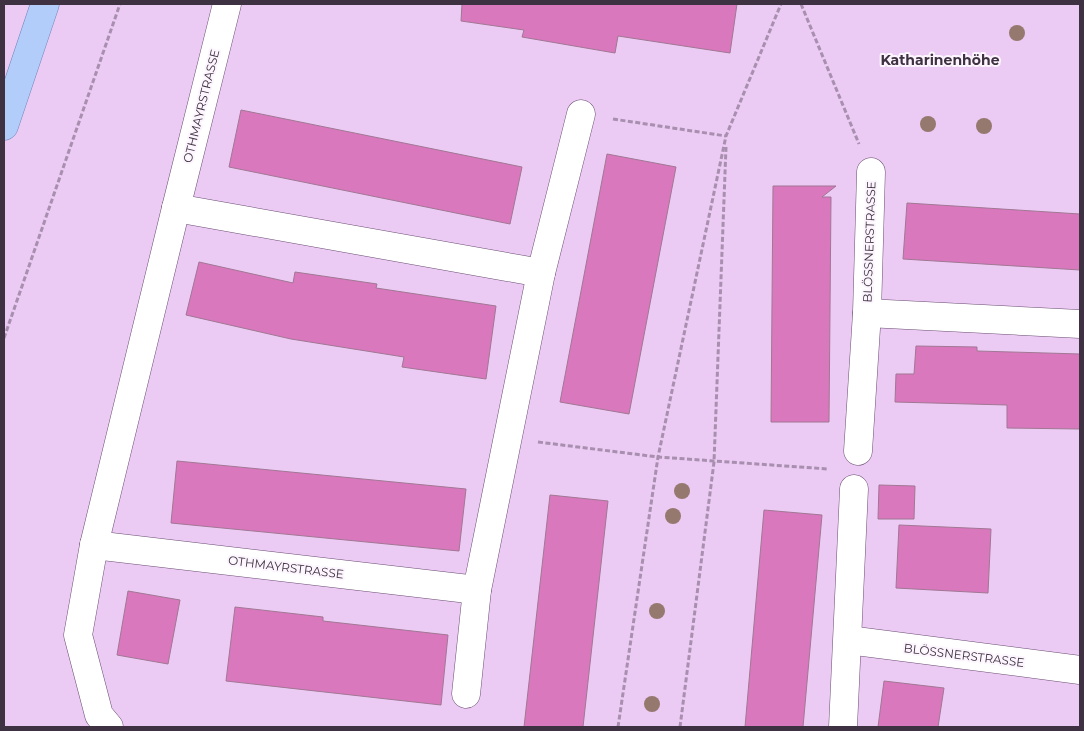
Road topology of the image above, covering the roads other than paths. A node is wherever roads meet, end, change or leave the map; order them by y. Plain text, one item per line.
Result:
1 (45, 4) edge
2 (228, 4) edge
3 (581, 114) road end
4 (4, 126) edge
5 (871, 172) road end
6 (176, 208) junction
7 (541, 273) junction
8 (867, 313) junction
9 (1080, 324) edge
10 (858, 450) dead end
11 (854, 489) dead end
12 (94, 545) junction
13 (477, 590) junction
14 (848, 640) junction
15 (1080, 670) edge
16 (466, 694) dead end
17 (110, 727) edge
18 (843, 727) edge

1 - 4 main road
2 - 6 street, OTHMAYRSTRASSE
3 - 7 street
5 - 8 street, BLÖSSNERSTRASSE
6 - 7 street
6 - 12 street, OTHMAYRSTRASSE
7 - 13 street
8 - 9 street, BLÖSSNERSTRASSE
8 - 10 street, BLÖSSNERSTRASSE
11 - 14 street
12 - 13 street, OTHMAYRSTRASSE
12 - 17 street, OTHMAYRSTRASSE
13 - 16 street
14 - 15 street, BLÖSSNERSTRASSE
14 - 18 street

